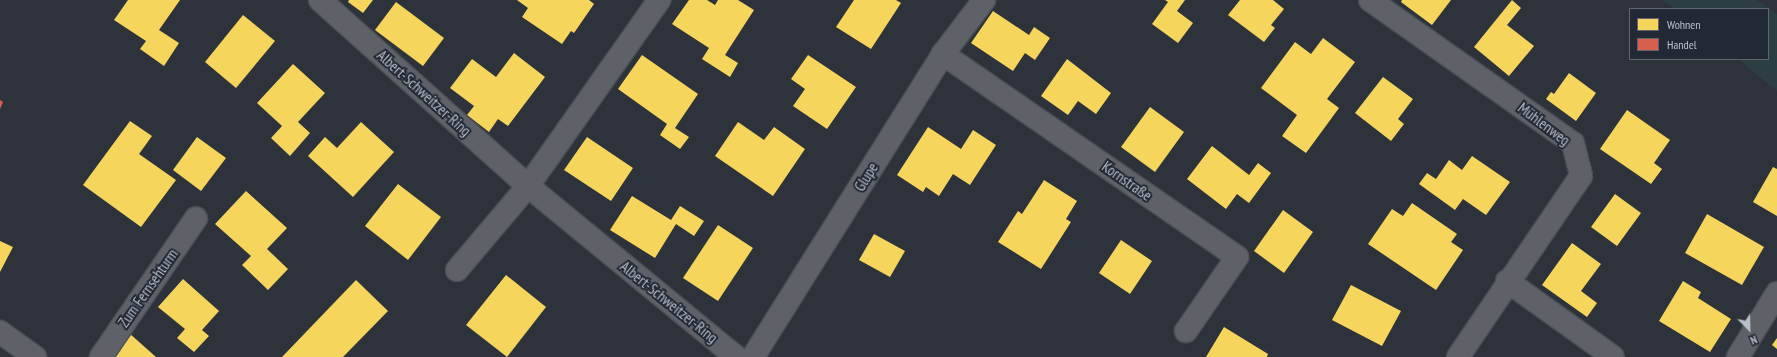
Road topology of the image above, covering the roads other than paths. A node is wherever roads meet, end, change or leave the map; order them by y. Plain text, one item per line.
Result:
1 (320, 0) edge
2 (659, 0) edge
3 (984, 0) edge
4 (1370, 0) edge
5 (943, 54) junction
6 (528, 186) junction
7 (196, 218) dead end
8 (457, 270) dead end
9 (1507, 281) junction
10 (1777, 293) edge
11 (1186, 331) dead end
12 (0, 332) edge
13 (35, 357) edge
14 (101, 357) edge
15 (736, 357) edge
16 (753, 357) edge
17 (1458, 357) edge
18 (1614, 357) edge
19 (1738, 357) edge

1 - 6 street, Albert-Schweitzer-Ring
2 - 6 street
3 - 5 street, Glupe
4 - 9 street, Mühlenweg
5 - 11 street, Kornstraße
5 - 16 street, Glupe
6 - 8 street
6 - 15 street, Albert-Schweitzer-Ring
7 - 14 street, Zum Fernsehturm
9 - 17 street, Mühlenweg
9 - 18 street
10 - 19 street
12 - 13 street

